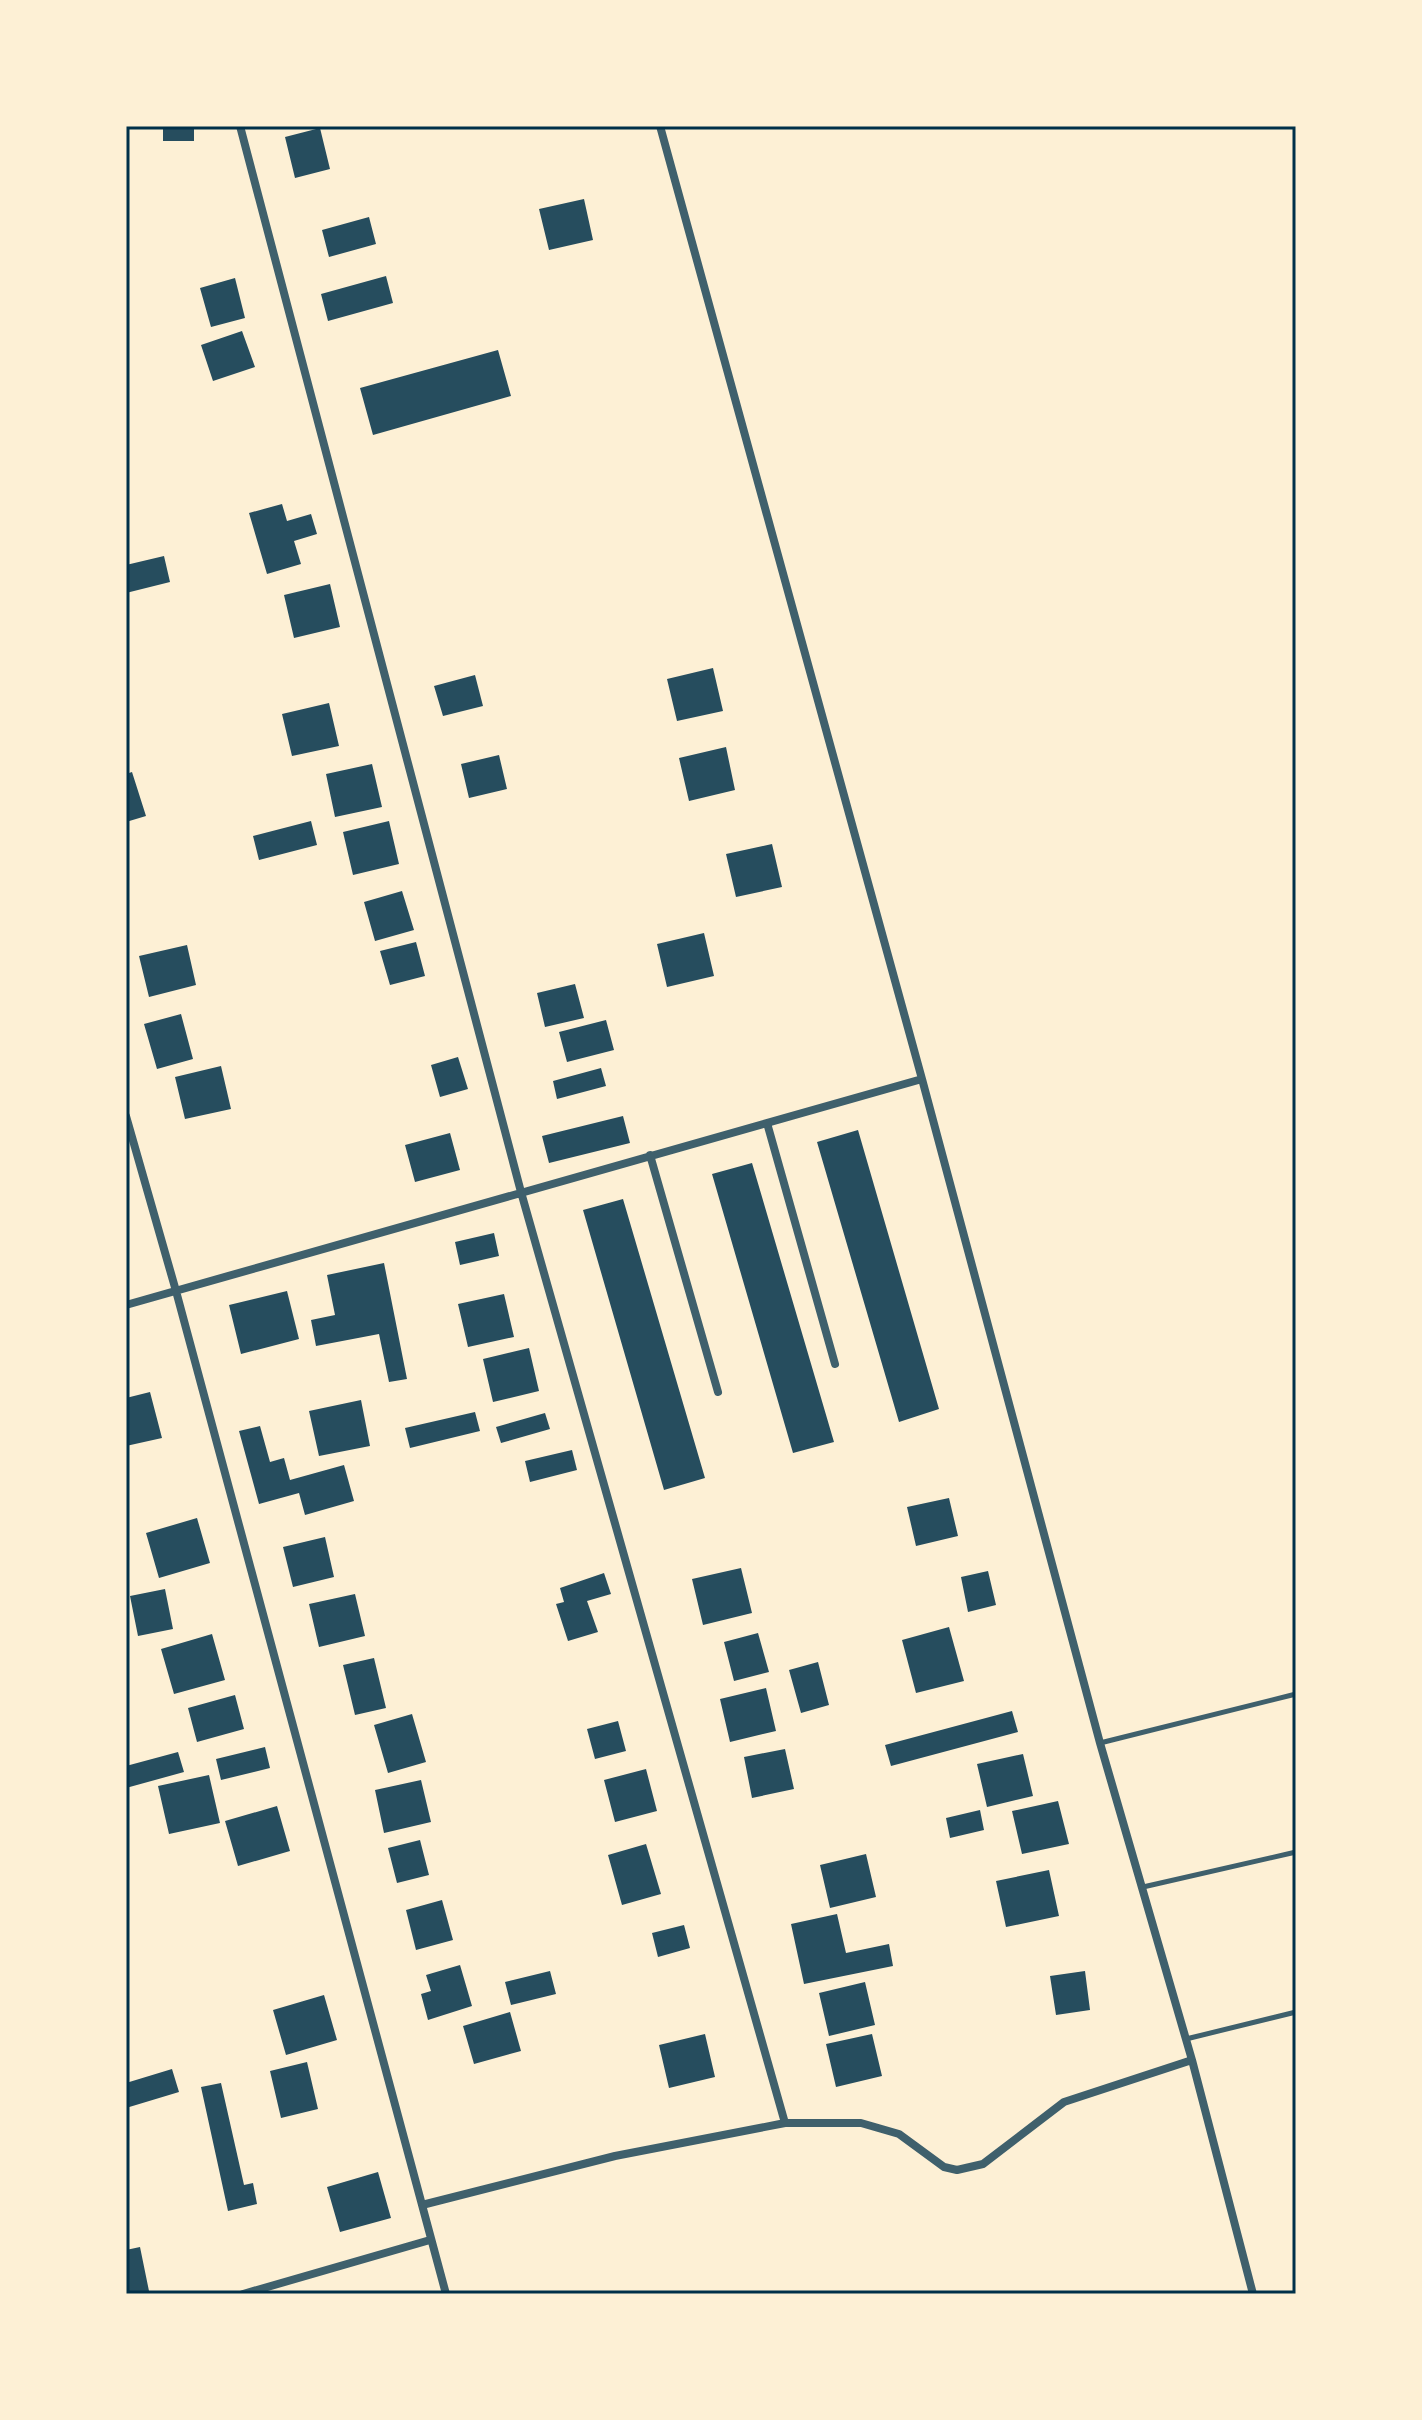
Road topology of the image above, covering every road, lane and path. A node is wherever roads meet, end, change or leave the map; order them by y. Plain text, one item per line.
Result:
1 (240, 126) edge
2 (660, 126) edge
3 (922, 1079) junction
4 (126, 1116) edge
5 (767, 1123) junction
6 (650, 1155) junction
7 (521, 1192) junction
8 (176, 1291) junction
9 (126, 1305) edge
10 (835, 1364) dead end
11 (718, 1392) dead end
12 (1296, 1694) edge
13 (1100, 1743) junction
14 (1296, 1852) edge
15 (1142, 1888) junction
16 (1296, 2012) edge
17 (1186, 2039) junction
18 (1192, 2060) junction
19 (785, 2123) junction
20 (422, 2205) junction
21 (430, 2240) junction
22 (243, 2294) edge
23 (446, 2294) edge
24 (1253, 2294) edge

1 - 7 street
2 - 3 street
3 - 5 street
3 - 13 street
4 - 8 street
5 - 6 street
5 - 10 street
6 - 7 street
6 - 11 street
7 - 8 street
7 - 19 street
8 - 9 street
8 - 20 street
12 - 13 lane
13 - 15 street
14 - 15 lane
15 - 17 street
16 - 17 lane
17 - 18 street
18 - 19 street
18 - 24 street
19 - 20 street
20 - 21 street
21 - 22 street
21 - 23 street

